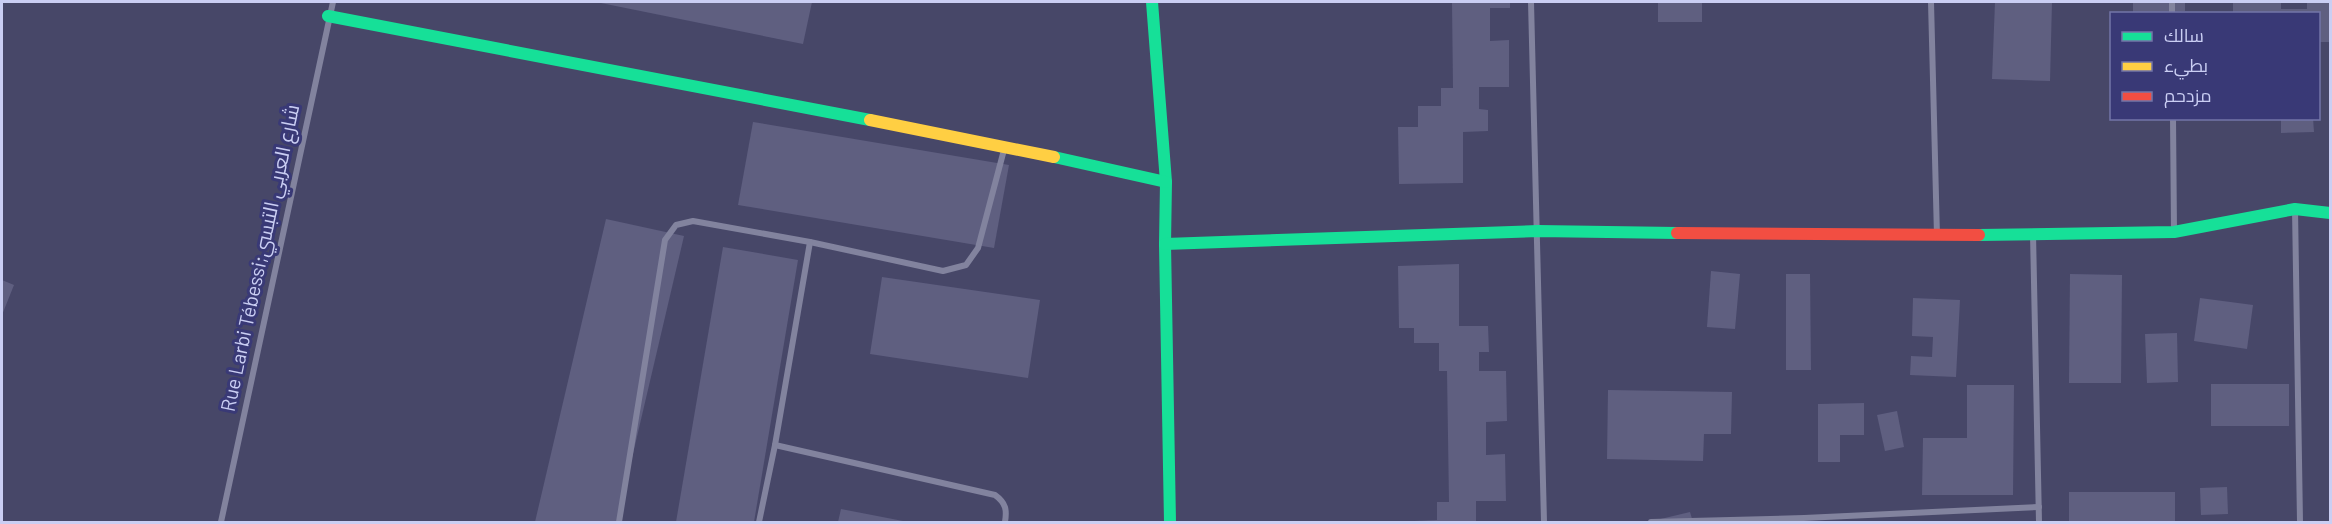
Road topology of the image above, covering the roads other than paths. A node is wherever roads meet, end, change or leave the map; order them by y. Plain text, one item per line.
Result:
1 (333, 2) edge
2 (1152, 2) edge
3 (1532, 2) edge
4 (1931, 2) edge
5 (328, 16) junction
6 (2173, 120) edge
7 (1005, 146) junction
8 (1166, 182) junction
9 (2295, 209) junction
10 (2331, 213) edge
11 (1538, 231) junction
12 (2174, 232) junction
13 (2033, 233) junction
14 (1937, 236) junction
15 (810, 242) junction
16 (1165, 244) junction
17 (775, 445) junction
18 (2039, 507) junction
19 (1804, 520) edge
20 (221, 522) edge
21 (619, 522) edge
22 (759, 522) edge
23 (1005, 522) edge
24 (1170, 522) edge
25 (1544, 522) edge
26 (1651, 522) edge
27 (2039, 522) edge
28 (2300, 522) edge

1 - 5 street, Rue Larbi Tébessi;شارع العربي التبسي
2 - 8 street
3 - 11 street
4 - 14 street
5 - 7 street
5 - 20 street, Rue Larbi Tébessi;شارع العربي التبسي
6 - 12 street
7 - 8 street
7 - 15 street
8 - 16 street
9 - 10 street
9 - 12 street
9 - 28 street
11 - 14 street
11 - 16 street
11 - 25 street
12 - 13 street
13 - 14 street
13 - 18 street
15 - 17 street
15 - 21 street
16 - 24 street
17 - 22 street
17 - 23 street
18 - 19 street
18 - 27 street
19 - 26 street

